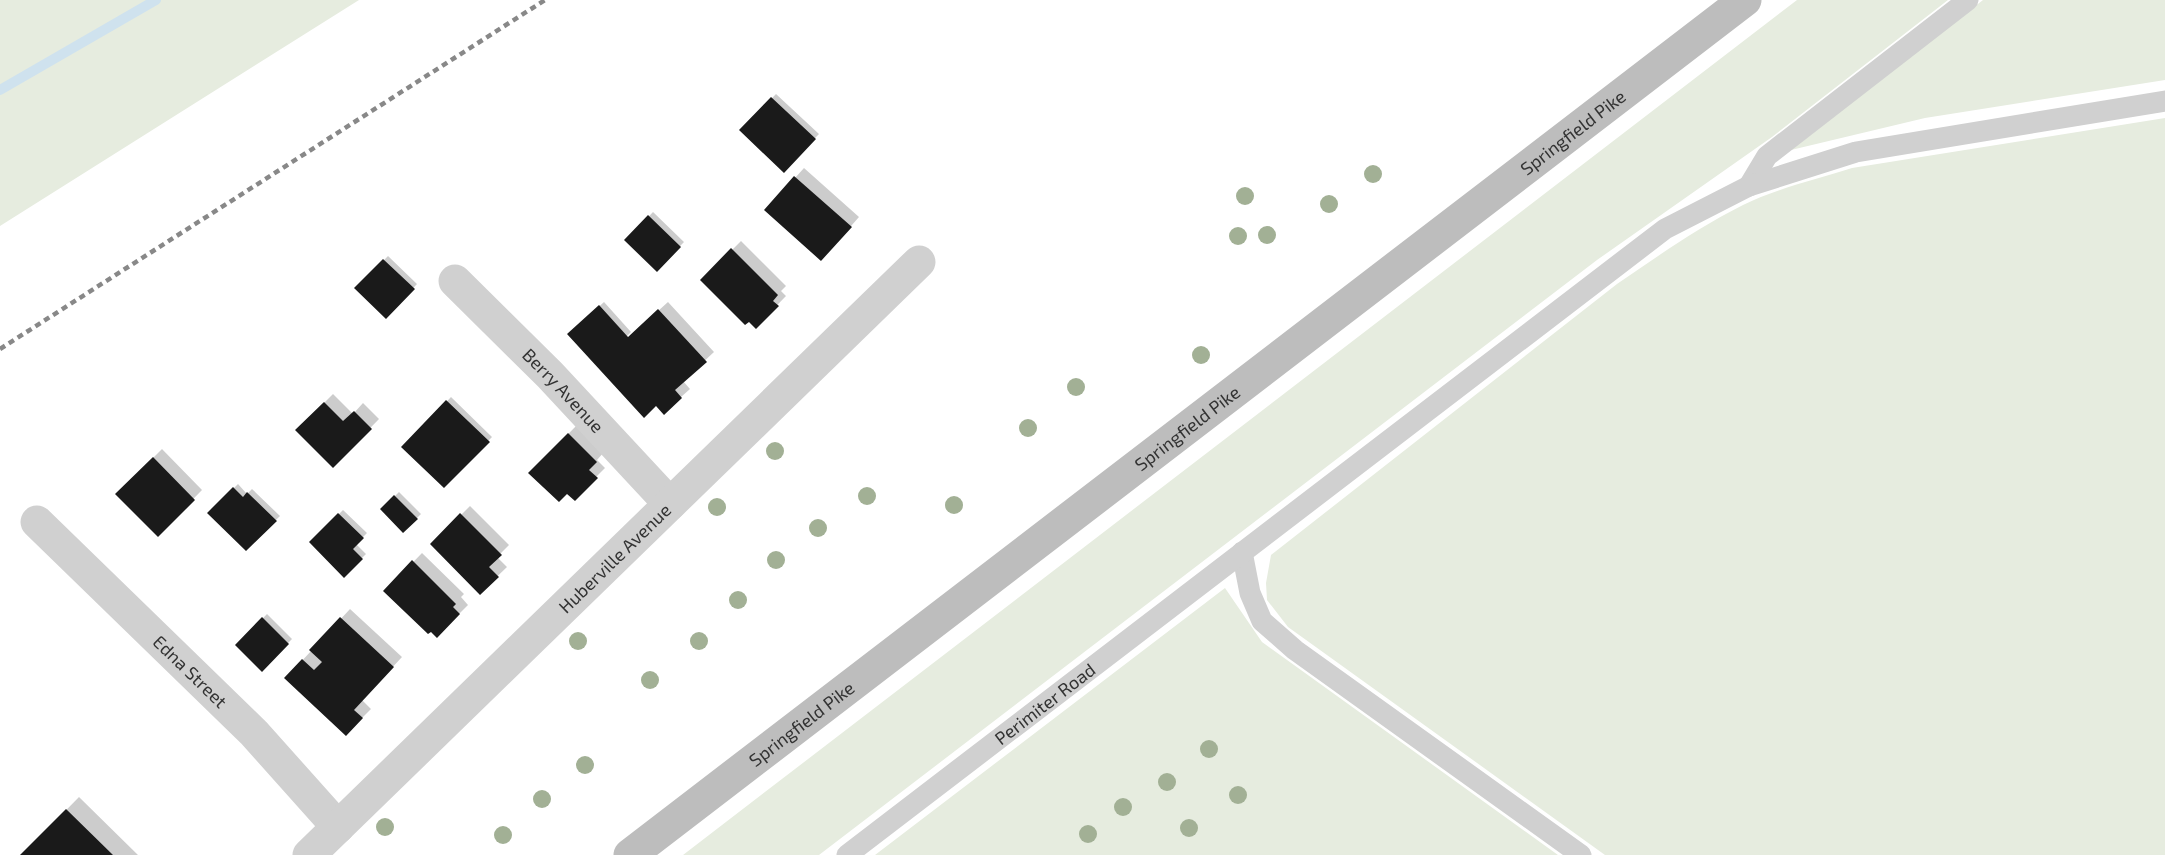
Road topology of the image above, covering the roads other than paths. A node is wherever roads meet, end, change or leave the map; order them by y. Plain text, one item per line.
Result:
1 (1745, 0) edge
2 (1968, 0) edge
3 (2165, 101) edge
4 (1749, 186) junction
5 (919, 262) dead end
6 (456, 281) dead end
7 (670, 504) junction
8 (37, 522) dead end
9 (1242, 552) junction
10 (338, 827) junction
11 (309, 855) edge
12 (630, 855) edge
13 (847, 855) edge
14 (1581, 855) edge

1 - 12 main road, Springfield Pike
2 - 4 lane
3 - 4 lane, Perimiter Road
4 - 9 lane, Perimiter Road
5 - 7 street, Huberville Avenue
6 - 7 street, Berry Avenue
7 - 10 street, Huberville Avenue
8 - 10 street, Edna Street
9 - 13 lane, Perimiter Road
9 - 14 lane
10 - 11 street, Huberville Avenue

